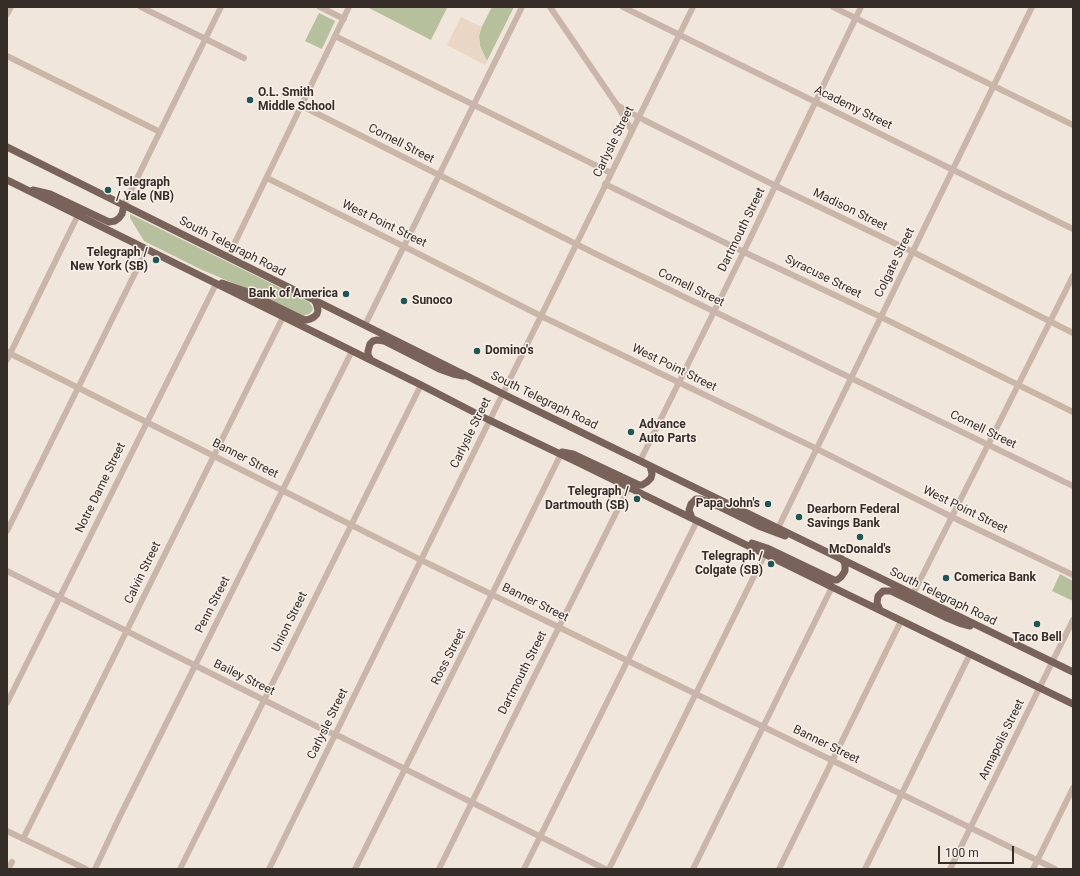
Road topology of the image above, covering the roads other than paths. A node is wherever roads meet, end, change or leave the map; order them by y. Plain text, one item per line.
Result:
1 (11, 7) edge
2 (141, 7) edge
3 (221, 7) edge
4 (320, 7) edge
5 (349, 7) edge
6 (522, 7) edge
7 (550, 7) edge
8 (623, 7) edge
9 (693, 7) edge
10 (833, 7) edge
11 (861, 7) edge
12 (1032, 7) edge
13 (7, 14) edge
14 (856, 18) junction
15 (344, 19) junction
16 (679, 34) junction
17 (335, 36) junction
18 (205, 39) junction
19 (7, 56) edge
20 (244, 58) dead end
21 (993, 85) junction
22 (816, 102) junction
23 (474, 105) junction
24 (617, 105) junction
25 (302, 106) junction
26 (639, 116) junction
27 (1073, 124) edge
28 (632, 131) junction
29 (160, 132) junction
30 (7, 148) edge
31 (953, 170) junction
32 (611, 173) junction
33 (439, 175) junction
34 (267, 178) junction
35 (8, 182) edge
36 (606, 184) junction
37 (775, 185) junction
38 (24, 188) junction
39 (124, 205) junction
40 (78, 215) junction
41 (1073, 229) edge
42 (576, 244) junction
43 (404, 246) junction
44 (147, 249) junction
45 (744, 252) junction
46 (912, 252) junction
47 (228, 257) junction
48 (1073, 276) edge
49 (205, 278) junction
50 (216, 284) junction
51 (313, 299) junction
52 (714, 312) junction
53 (541, 316) junction
54 (283, 317) junction
55 (881, 317) junction
56 (1051, 322) junction
57 (365, 325) junction
58 (1073, 333) edge
59 (352, 351) junction
60 (8, 355) edge
61 (371, 360) junction
62 (470, 377) junction
63 (851, 378) junction
64 (679, 382) junction
65 (421, 385) junction
66 (1018, 386) junction
67 (79, 388) junction
68 (503, 394) junction
69 (1073, 412) edge
70 (489, 420) junction
71 (147, 422) junction
72 (989, 445) junction
73 (816, 449) junction
74 (552, 450) junction
75 (561, 454) junction
76 (214, 456) junction
77 (640, 461) junction
78 (650, 466) junction
79 (1073, 486) edge
80 (629, 487) junction
81 (283, 490) junction
82 (952, 517) junction
83 (695, 519) junction
84 (351, 524) junction
85 (778, 528) junction
86 (7, 531) edge
87 (801, 539) junction
88 (736, 540) junction
89 (765, 554) junction
90 (421, 560) junction
91 (842, 560) junction
92 (7, 571) edge
93 (1073, 575) edge
94 (832, 587) junction
95 (492, 594) junction
96 (913, 594) junction
97 (59, 598) junction
98 (880, 610) junction
99 (1073, 620) edge
100 (901, 621) junction
101 (559, 627) junction
102 (987, 630) junction
103 (127, 632) junction
104 (970, 654) junction
105 (627, 660) junction
106 (1052, 662) junction
107 (195, 666) junction
108 (1073, 672) edge
109 (1040, 688) junction
110 (696, 694) junction
111 (264, 700) junction
112 (1073, 702) edge
113 (7, 703) edge
114 (762, 726) junction
115 (334, 735) junction
116 (832, 760) junction
117 (405, 769) junction
118 (1073, 788) edge
119 (902, 794) junction
120 (472, 803) junction
121 (970, 828) junction
122 (7, 831) edge
123 (540, 836) junction
124 (23, 839) junction
125 (1037, 860) junction
126 (12, 862) dead end
127 (8, 869) edge
128 (86, 869) edge
129 (95, 869) edge
130 (180, 869) edge
131 (269, 869) edge
132 (355, 869) edge
133 (439, 869) edge
134 (524, 869) edge
135 (605, 869) edge
136 (609, 869) edge
137 (693, 869) edge
138 (779, 869) edge
139 (865, 869) edge
140 (950, 869) edge
141 (1033, 869) edge
142 (1055, 869) edge

1 - 13 street
2 - 18 street
3 - 18 street
4 - 15 street
5 - 15 street
6 - 23 street
7 - 24 street
8 - 16 street, Academy Street
9 - 16 street, Carlysle Street
10 - 14 street
11 - 14 street, Dartmouth Street
12 - 21 street, Colgate Street
14 - 21 street
14 - 22 street, Dartmouth Street
15 - 17 street
16 - 22 street, Academy Street
16 - 26 street, Carlysle Street
17 - 23 street
17 - 25 street
18 - 20 street
18 - 29 street
19 - 29 street
21 - 27 street
21 - 31 street, Colgate Street
22 - 31 street, Academy Street
22 - 37 street, Dartmouth Street
23 - 32 street
23 - 33 street
24 - 26 street, Madison Street
24 - 28 street
25 - 33 street, Cornell Street
25 - 34 street
26 - 28 street, Carlysle Street
26 - 37 street, Madison Street
28 - 32 street, Carlysle Street
29 - 39 street
30 - 39 main road, South Telegraph Road
31 - 41 street, Academy Street
31 - 46 street, Colgate Street
32 - 36 street, Carlysle Street
33 - 42 street, Cornell Street
33 - 43 street
34 - 43 street, West Point Street
34 - 47 street
35 - 38 main road
36 - 42 street, Carlysle Street
36 - 45 street, Syracuse Street
37 - 45 street, Dartmouth Street
37 - 46 street, Madison Street
38 - 39 main road
38 - 40 main road
39 - 47 main road, South Telegraph Road
40 - 44 main road
40 - 60 street
42 - 52 street, Cornell Street
42 - 53 street, Carlysle Street
43 - 53 street, West Point Street
43 - 57 street
44 - 49 main road
44 - 67 street
45 - 52 street, Dartmouth Street
45 - 55 street, Syracuse Street
46 - 55 street, Colgate Street
46 - 56 street, Madison Street
47 - 51 main road, South Telegraph Road
48 - 56 street
49 - 50 main road
49 - 51 main road
50 - 54 main road
50 - 71 street, Notre Dame Street
51 - 57 main road, South Telegraph Road
52 - 63 street, Cornell Street
52 - 64 street, Dartmouth Street
53 - 64 street, West Point Street
53 - 68 street, Carlysle Street
54 - 59 main road
54 - 76 street, Calvin Street
55 - 63 street, Colgate Street
55 - 66 street, Syracuse Street
56 - 58 street, Madison Street
56 - 66 street
57 - 62 main road, South Telegraph Road
59 - 61 main road
59 - 81 street, Penn Street
60 - 67 street, Banner Street
61 - 62 main road
61 - 65 main road
62 - 68 main road, South Telegraph Road
63 - 72 street, Cornell Street
63 - 73 street, Colgate Street
64 - 73 street, West Point Street
64 - 77 street, Dartmouth Street
65 - 70 main road
65 - 84 street, Union Street
66 - 69 street, Syracuse Street
66 - 72 street
67 - 71 street, Banner Street
67 - 86 street
68 - 70 street, Carlysle Street
68 - 77 main road, South Telegraph Road
70 - 74 main road
70 - 90 street, Carlysle Street
71 - 76 street, Banner Street
71 - 97 street, Notre Dame Street
72 - 79 street, Cornell Street
72 - 82 street
73 - 82 street, West Point Street
73 - 85 street, Colgate Street
74 - 75 main road
74 - 78 main road
75 - 80 main road
75 - 95 street, Ross Street
76 - 81 street, Banner Street
76 - 103 street, Calvin Street
77 - 78 main road, South Telegraph Road
78 - 85 main road, South Telegraph Road
80 - 83 main road
80 - 101 street, Dartmouth Street
81 - 84 street, Banner Street
81 - 107 street, Penn Street
82 - 93 street, West Point Street
82 - 96 street
83 - 87 main road
83 - 88 main road
83 - 105 street
84 - 90 street, Banner Street
84 - 111 street, Union Street
85 - 87 main road, South Telegraph Road
87 - 91 main road, South Telegraph Road
88 - 89 main road
88 - 91 main road
89 - 94 main road
89 - 110 street
90 - 95 street, Banner Street
90 - 115 street, Carlysle Street
91 - 96 main road, South Telegraph Road
92 - 97 street, Bailey Street
94 - 98 main road
94 - 114 street
95 - 101 street, Banner Street
95 - 117 street, Ross Street
96 - 102 main road, South Telegraph Road
97 - 103 street, Bailey Street
97 - 113 street, Notre Dame Street
98 - 100 main road
98 - 102 main road
99 - 106 street, Annapolis Street
100 - 104 main road
100 - 116 street
101 - 105 street, Banner Street
101 - 120 street, Dartmouth Street
102 - 106 main road, South Telegraph Road
103 - 107 street, Bailey Street
103 - 124 street, Calvin Street
104 - 109 main road
104 - 119 street
105 - 110 street, Banner Street
105 - 123 street
106 - 108 main road, South Telegraph Road
106 - 109 street, Annapolis Street
107 - 111 street, Bailey Street
107 - 129 street, Penn Street
109 - 112 main road
109 - 121 street, Annapolis Street
110 - 114 street, Banner Street
110 - 136 street
111 - 115 street, Bailey Street
111 - 130 street, Union Street
114 - 116 street, Banner Street
114 - 137 street
115 - 117 street, Bailey Street
115 - 131 street, Carlysle Street
116 - 119 street, Banner Street
116 - 138 street
117 - 120 street, Bailey Street
117 - 132 street, Ross Street
118 - 125 street
119 - 121 street, Banner Street
119 - 139 street
120 - 123 street, Bailey Street
120 - 133 street, Dartmouth Street
121 - 125 street, Banner Street
121 - 140 street, Annapolis Street
122 - 124 street
123 - 134 street
123 - 135 street, Bailey Street
124 - 128 street
125 - 141 street
125 - 142 street, Banner Street
126 - 127 street

